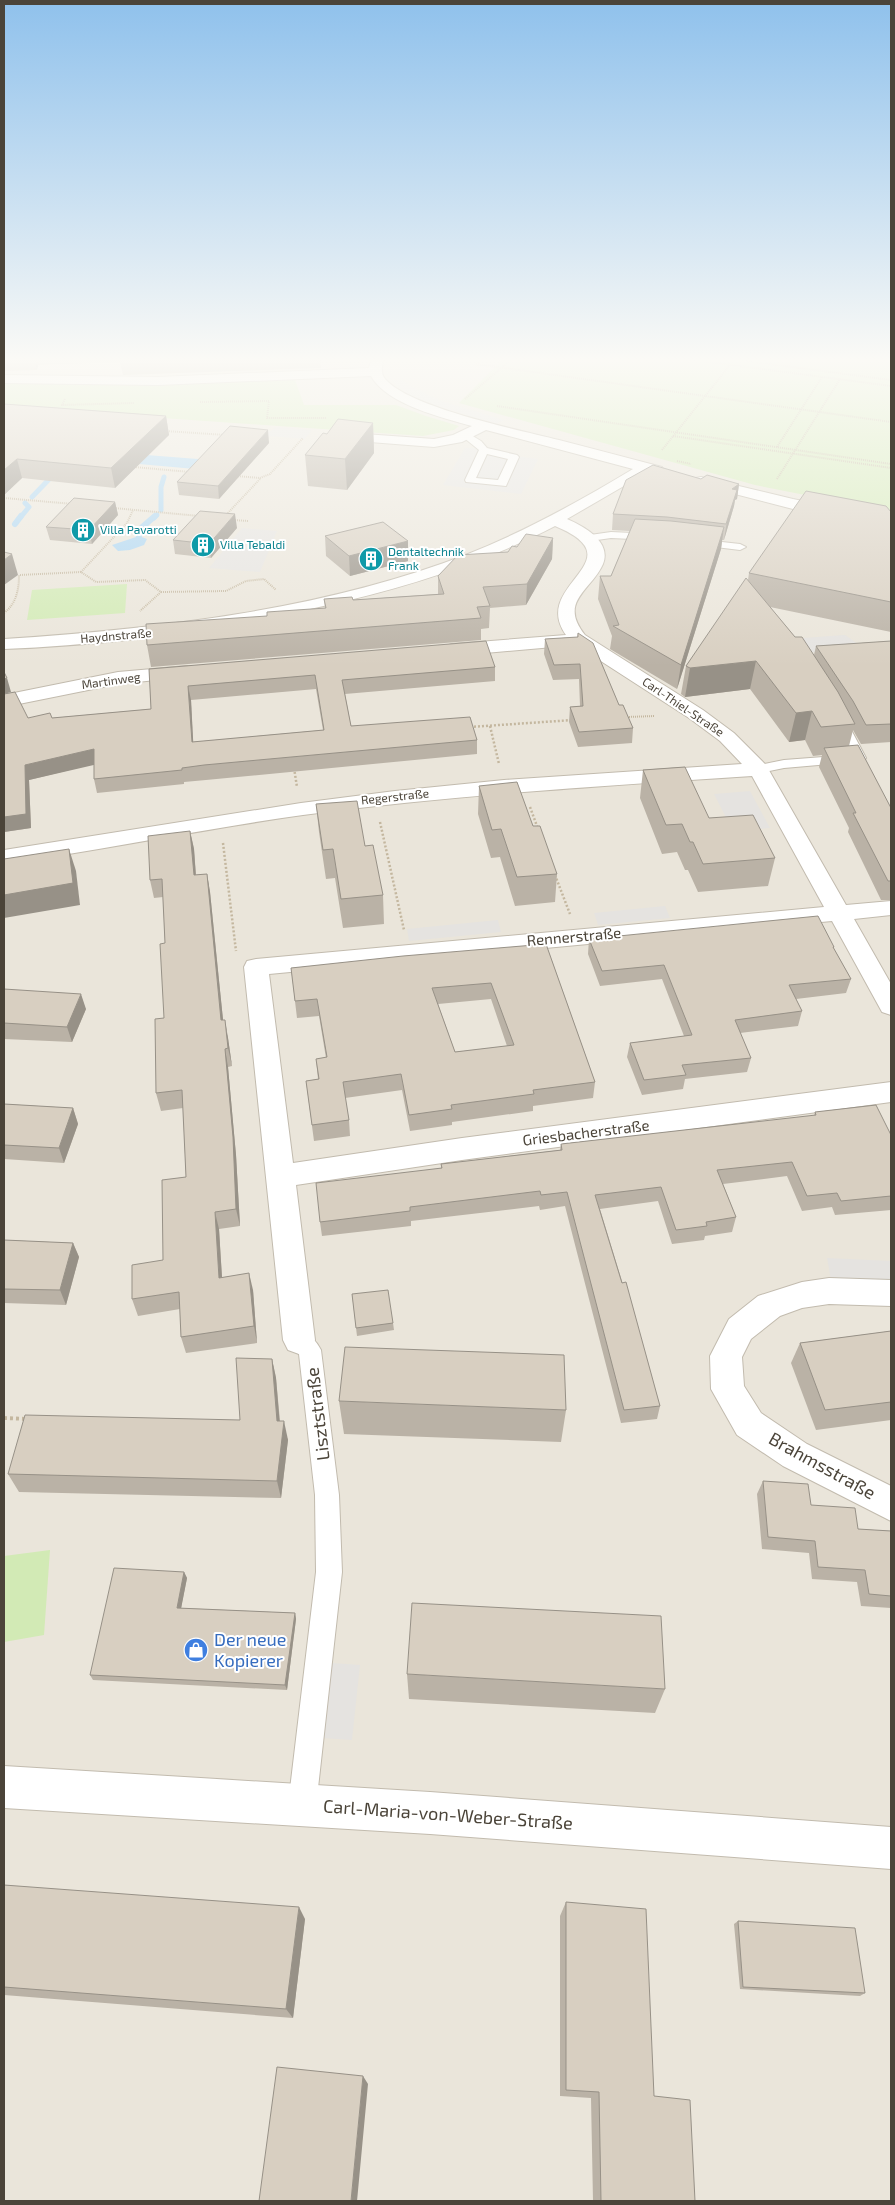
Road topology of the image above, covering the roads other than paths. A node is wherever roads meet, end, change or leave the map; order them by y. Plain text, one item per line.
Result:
1 (479, 460) edge
2 (513, 460) edge
3 (616, 460) edge
4 (646, 468) junction
5 (554, 520) junction
6 (891, 524) edge
7 (590, 538) junction
8 (665, 538) edge
9 (684, 540) edge
10 (740, 546) dead end
11 (578, 639) junction
12 (4, 644) edge
13 (432, 651) edge
14 (208, 670) edge
15 (4, 701) edge
16 (834, 712) edge
17 (759, 768) junction
18 (4, 857) edge
19 (891, 908) edge
20 (837, 912) junction
21 (256, 967) joint
22 (891, 1006) edge
23 (891, 1092) edge
24 (281, 1176) junction
25 (891, 1293) edge
26 (299, 1340) joint
27 (891, 1504) edge
28 (4, 1788) edge
29 (302, 1806) junction
30 (891, 1848) edge

1 - 2 lane
3 - 4 street
4 - 5 street, Haydnstraße
4 - 6 street
5 - 7 street
5 - 12 street, Haydnstraße
7 - 8 lane
7 - 11 street, Carl-Thiel-Straße
9 - 10 lane
11 - 13 street
11 - 17 street, Carl-Thiel-Straße
14 - 15 street, Martinweg
16 - 17 lane
17 - 18 street, Regerstraße
17 - 20 street, Carl-Thiel-Straße
19 - 20 street, Rennerstraße
20 - 21 street, Rennerstraße
20 - 22 street, Carl-Thiel-Straße
21 - 24 street, Lisztstraße
23 - 24 street, Griesbacherstraße
24 - 26 street, Lisztstraße
25 - 27 street, Brahmsstraße
26 - 29 lane, Lisztstraße
28 - 29 street, Carl-Maria-von-Weber-Straße
29 - 30 street, Carl-Maria-von-Weber-Straße

